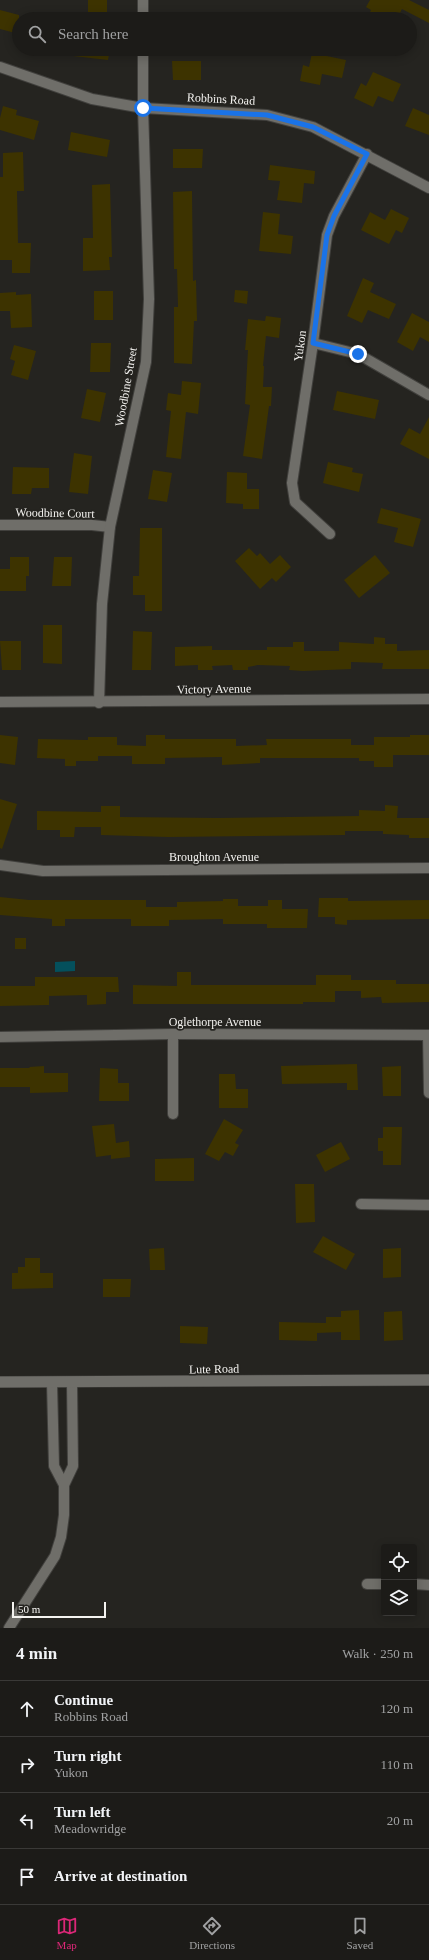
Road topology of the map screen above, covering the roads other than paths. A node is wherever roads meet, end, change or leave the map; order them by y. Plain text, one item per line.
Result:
1 (143, 0) edge
2 (143, 12) edge
3 (143, 56) edge
4 (0, 67) edge
5 (143, 108) junction
6 (367, 154) junction
7 (429, 188) edge
8 (313, 343) junction
9 (429, 395) edge
10 (0, 525) edge
11 (110, 527) junction
12 (330, 534) dead end
13 (429, 699) edge
14 (0, 702) edge
15 (99, 703) junction
16 (0, 865) edge
17 (429, 868) edge
18 (172, 1034) junction
19 (429, 1035) edge
20 (0, 1037) edge
21 (429, 1093) edge
22 (173, 1114) dead end
23 (361, 1204) dead end
24 (429, 1205) edge
25 (429, 1380) edge
26 (0, 1382) edge
27 (52, 1383) junction
28 (72, 1383) junction
29 (64, 1485) junction
30 (367, 1584) dead end
31 (381, 1584) edge
32 (417, 1584) edge
33 (429, 1585) edge
34 (9, 1628) edge

1 - 2 street
3 - 5 street, Woodbine Street
4 - 5 street, Robbins Road
5 - 6 street, Robbins Road
5 - 11 street, Woodbine Street
6 - 7 street, Robbins Road
6 - 8 street, Yukon
8 - 9 street
8 - 12 street, Yukon
10 - 11 street, Woodbine Court
11 - 15 street, Woodbine Street
13 - 15 street, Victory Avenue
14 - 15 street, Victory Avenue
16 - 17 street, Broughton Avenue
18 - 19 street, Oglethorpe Avenue
18 - 20 street, Oglethorpe Avenue
18 - 22 street
19 - 21 street
23 - 24 street
25 - 28 street, Lute Road
26 - 27 street, Lute Road
27 - 28 street, Lute Road
27 - 29 street
28 - 29 street
29 - 34 street
30 - 31 street
32 - 33 street

